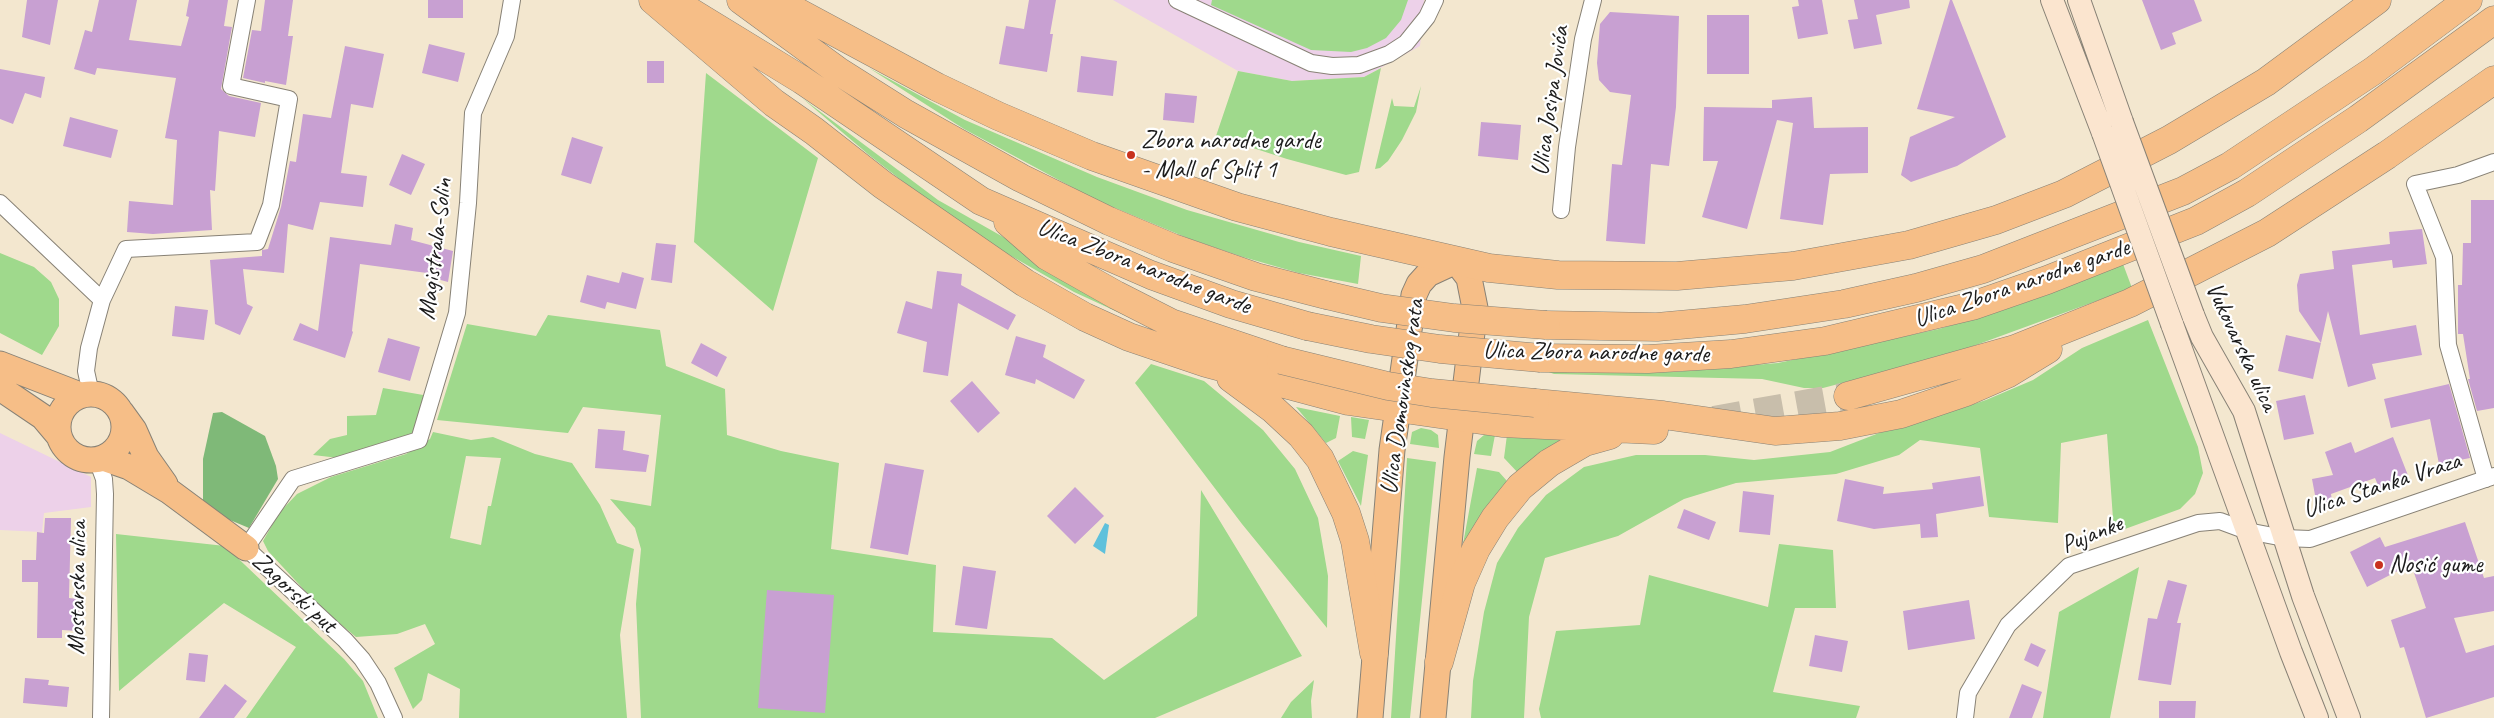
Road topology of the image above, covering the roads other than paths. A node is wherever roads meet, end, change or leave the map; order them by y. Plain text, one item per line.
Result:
1 (247, 0) edge
2 (512, 0) edge
3 (653, 0) edge
4 (672, 0) edge
5 (741, 0) edge
6 (775, 0) edge
7 (1177, 0) edge
8 (1435, 0) edge
9 (1592, 0) edge
10 (2052, 0) edge
11 (2079, 0) edge
12 (2377, 0) edge
13 (2442, 0) edge
14 (2468, 0) edge
15 (2494, 20) edge
16 (2373, 71) junction
17 (2494, 80) edge
18 (2113, 128) junction
19 (2494, 162) edge
20 (981, 201) junction
21 (0, 203) edge
22 (1561, 210) dead end
23 (1456, 261) junction
24 (102, 300) junction
25 (2085, 321) junction
26 (1206, 363) junction
27 (0, 364) edge
28 (0, 388) edge
29 (85, 394) junction
30 (1848, 396) tunnel mouth
31 (1398, 408) junction
32 (119, 410) junction
33 (1462, 417) junction
34 (59, 436) junction
35 (100, 459) junction
36 (2490, 478) edge
37 (169, 490) junction
38 (2247, 531) junction
39 (2284, 538) junction
40 (246, 548) junction
41 (1374, 653) junction
42 (1439, 662) junction
43 (101, 718) edge
44 (394, 718) edge
45 (1370, 718) edge
46 (1434, 718) edge
47 (1965, 718) edge
48 (2317, 718) edge
49 (2349, 718) edge

1 - 24 street
2 - 40 street, Magistrala-Solin
3 - 26 highway
4 - 20 highway, Ulica Zbora narodne garde
5 - 16 highway, Ulica Zbora narodne garde, bridge
6 - 23 highway
7 - 8 street
9 - 22 street, Ulica Josipa Jovića
10 - 18 street, Vukovarska ulica
11 - 18 street, Vukovarska ulica
12 - 23 highway
13 - 16 highway
14 - 16 highway, Ulica Zbora narodne garde
15 - 20 highway, Ulica Zbora narodne garde, bridge
17 - 25 highway
18 - 38 street, Vukovarska ulica, bridge
18 - 39 street, Vukovarska ulica, bridge
19 - 36 street
20 - 25 highway, bridge
21 - 24 street
23 - 31 main road, Ulica Domovinskog rata
23 - 33 main road
24 - 29 street
25 - 30 highway
26 - 31 highway
26 - 41 highway
27 - 29 main road
28 - 34 main road
29 - 32 main road
29 - 34 main road
31 - 33 highway
31 - 41 main road, Ulica Domovinskog rata
32 - 35 main road
32 - 37 main road, Zagorski put
33 - 42 main road
33 - 42 highway
34 - 35 main road
35 - 37 main road, Zagorski put
35 - 43 street, Mostarska ulica
36 - 39 street, Ulica Stanka Vraza
37 - 40 main road, Zagorski put
38 - 39 street, Pujanke
38 - 47 street, Pujanke
38 - 48 street, Vukovarska ulica
39 - 49 street, Vukovarska ulica
40 - 44 street, Zagorski put
41 - 45 main road, Ulica Domovinskog rata
42 - 46 main road

